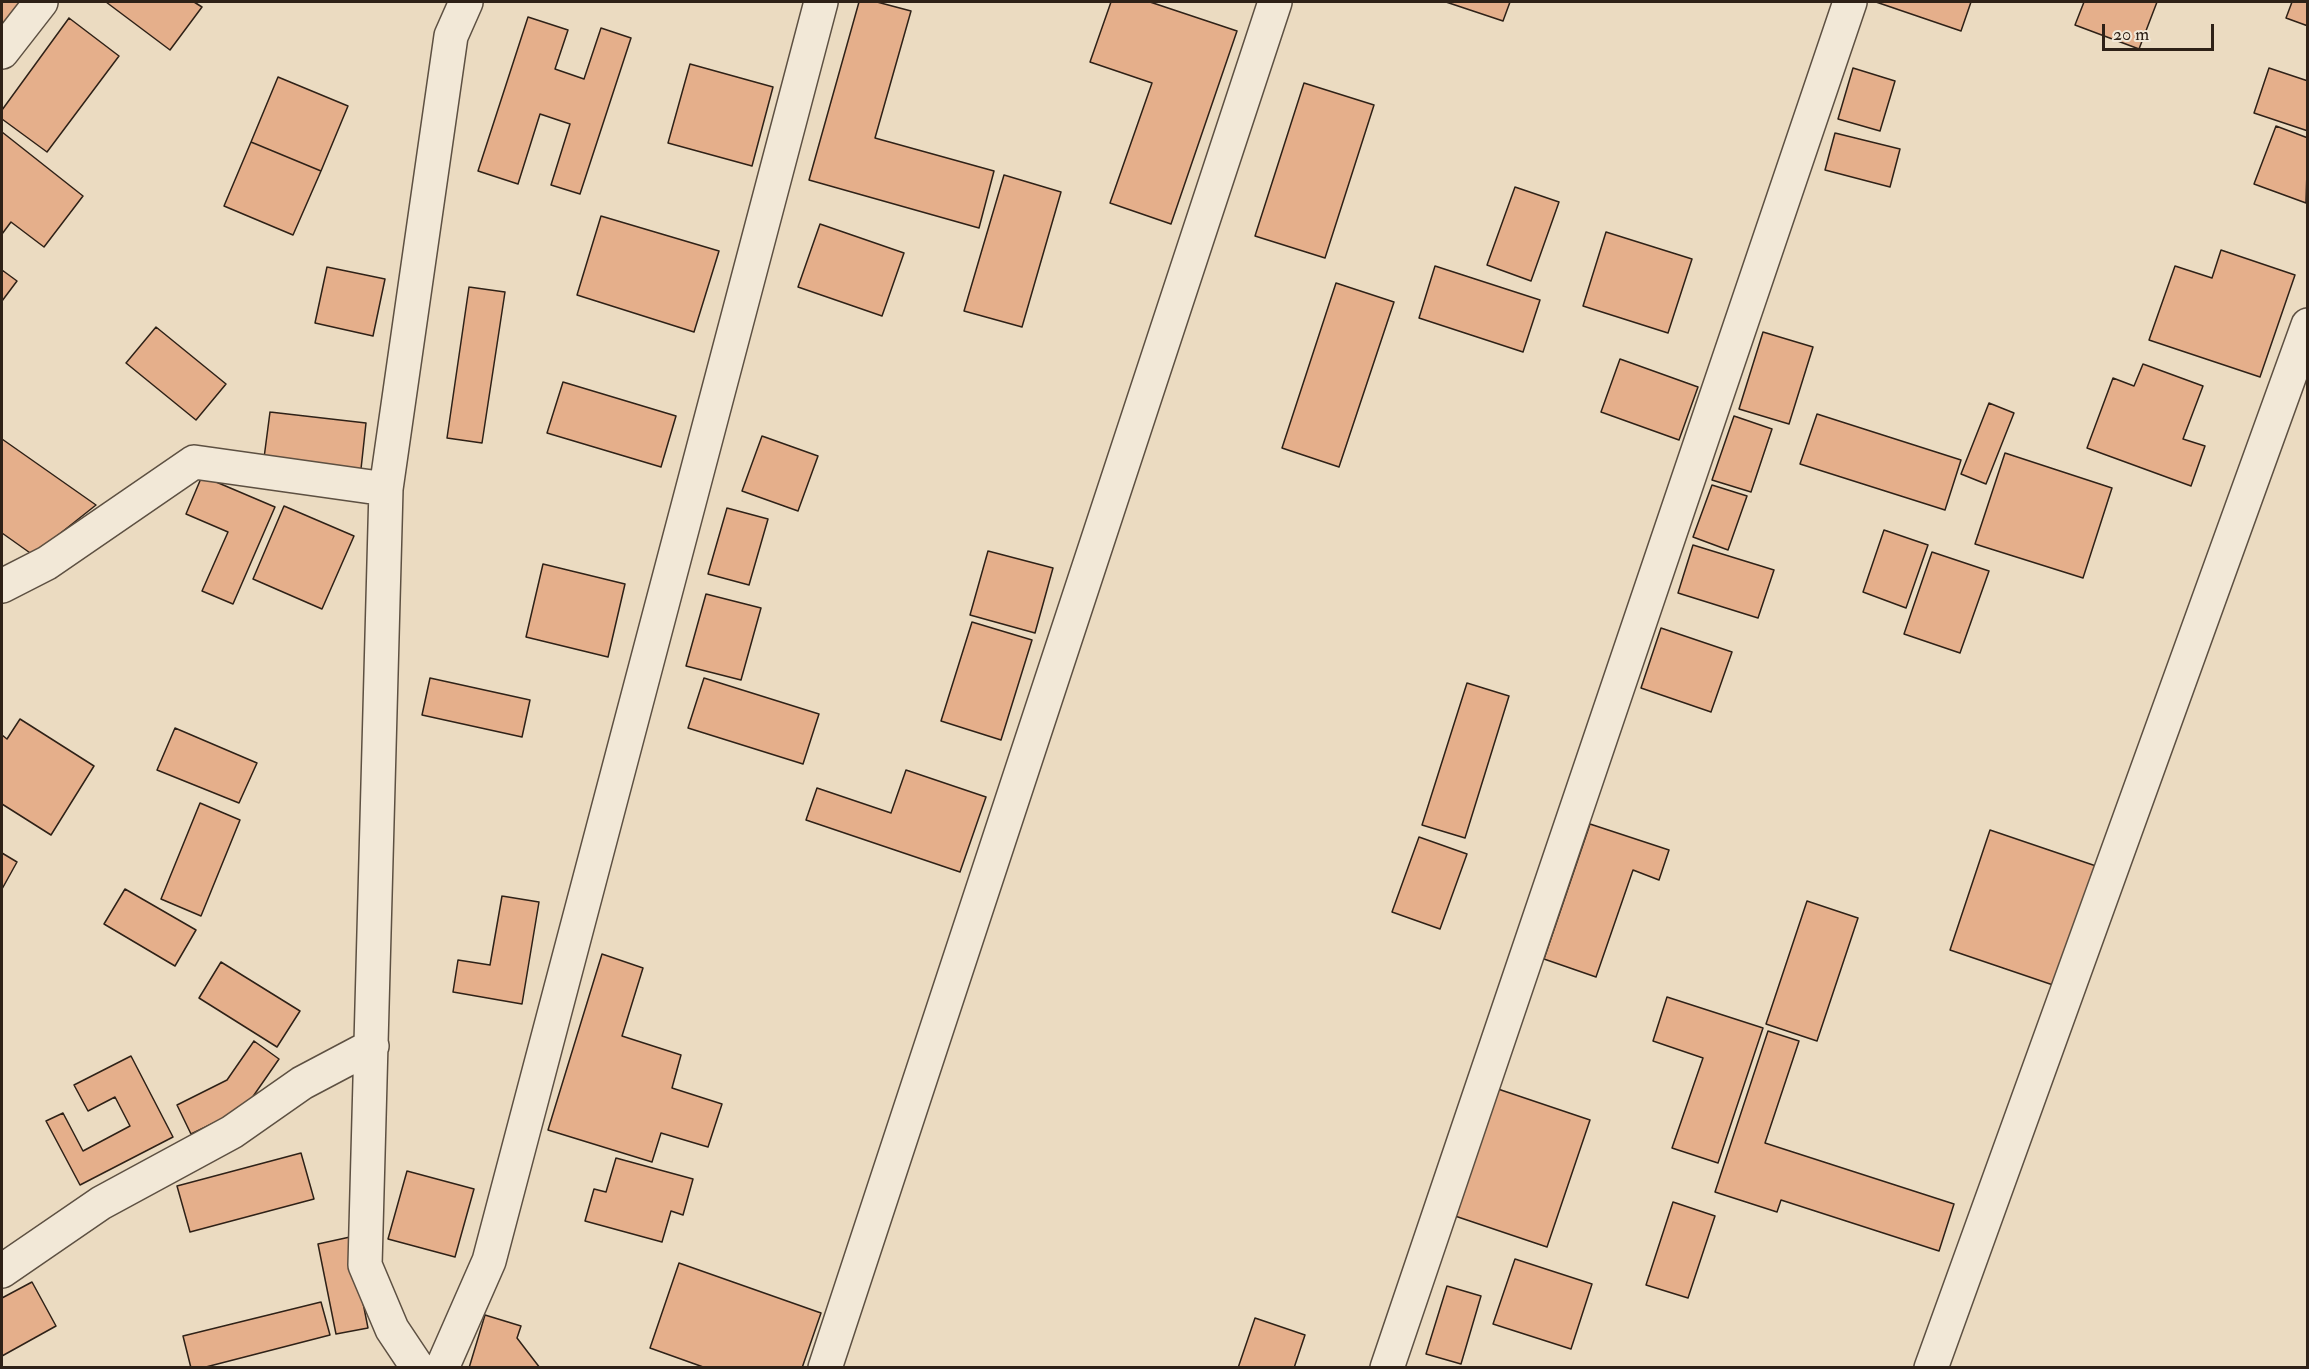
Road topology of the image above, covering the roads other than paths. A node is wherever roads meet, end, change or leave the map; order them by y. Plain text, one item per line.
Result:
1 (41, 2) edge
2 (466, 2) edge
3 (821, 2) edge
4 (1275, 2) edge
5 (1850, 2) edge
6 (2, 52) edge
7 (2307, 324) edge
8 (386, 489) junction
9 (2, 586) edge
10 (372, 1046) junction
11 (2, 1271) edge
12 (418, 1368) edge
13 (442, 1368) edge
14 (825, 1368) edge
15 (1387, 1368) edge
16 (1931, 1368) edge

1 - 6 street
2 - 8 street
3 - 13 street
4 - 14 street
5 - 15 street
7 - 16 street
8 - 9 street
8 - 10 street
10 - 11 street
10 - 12 street

